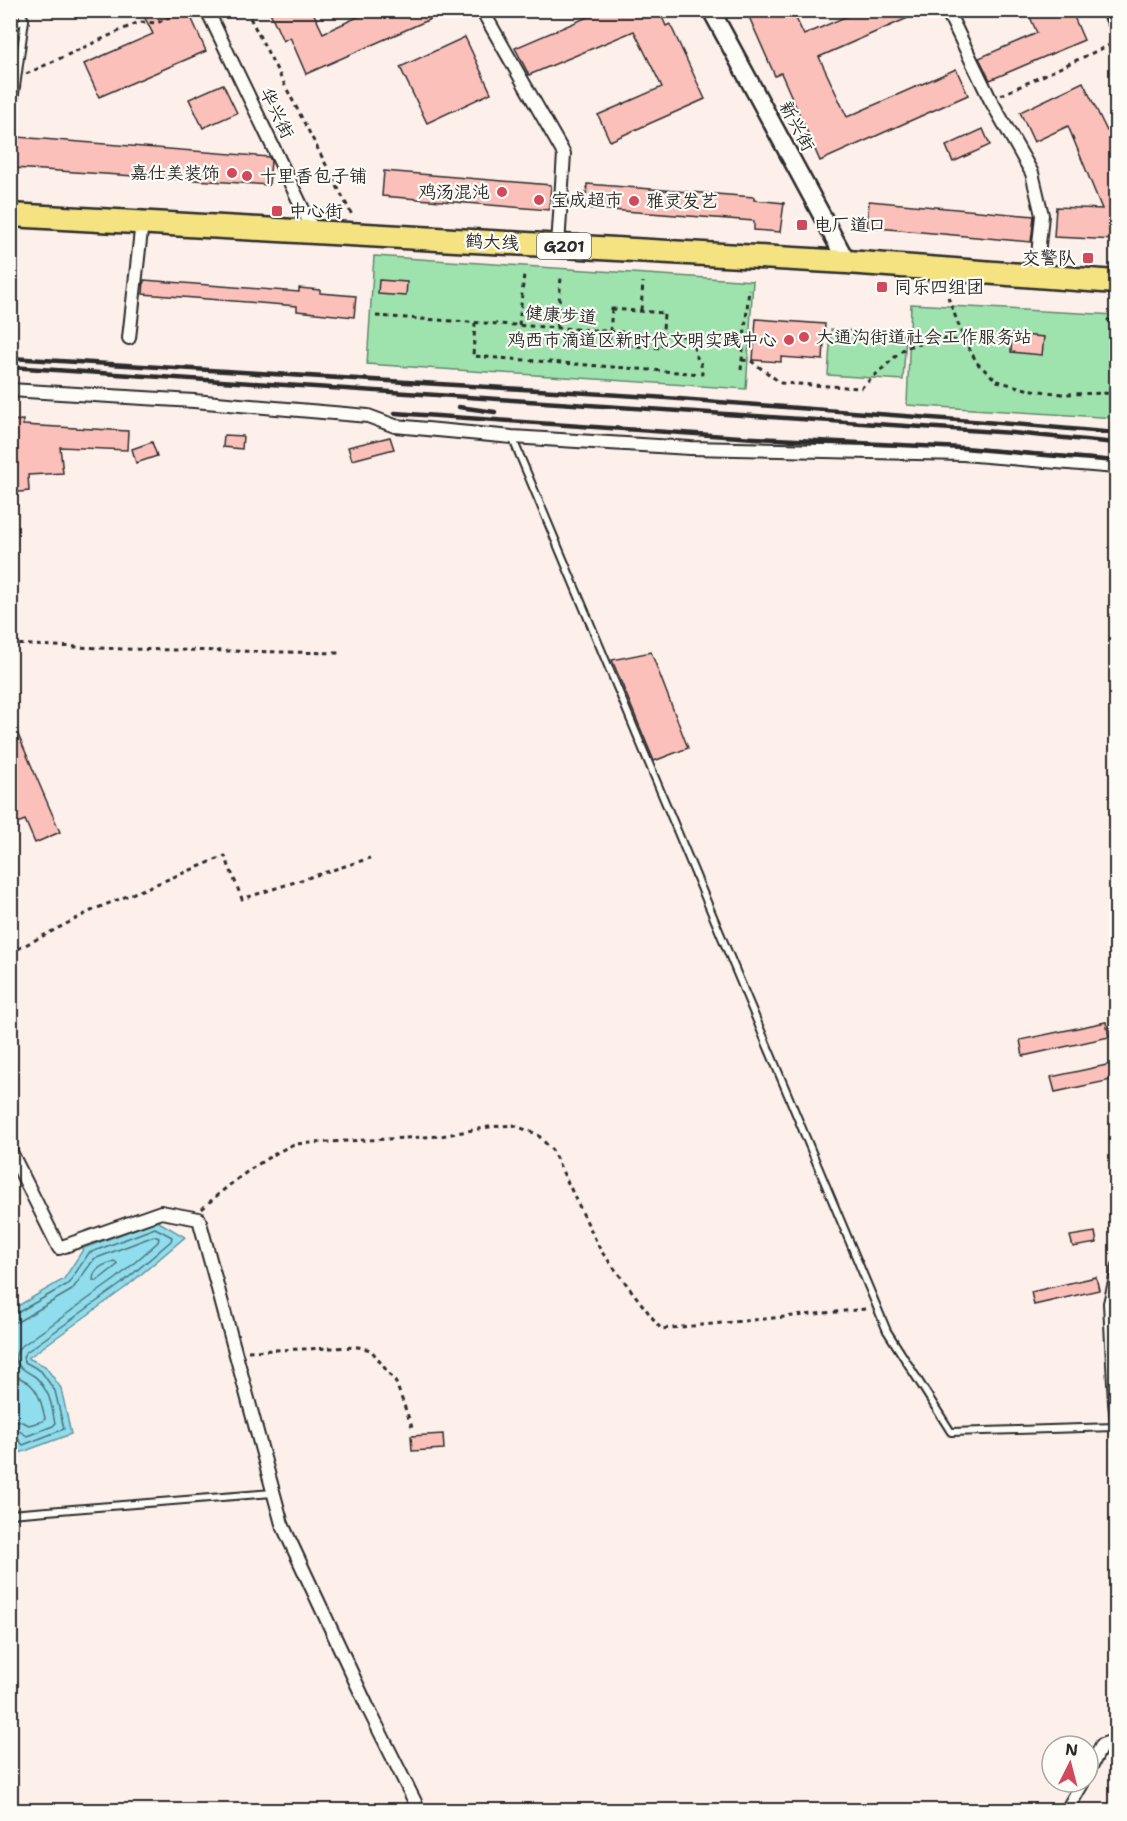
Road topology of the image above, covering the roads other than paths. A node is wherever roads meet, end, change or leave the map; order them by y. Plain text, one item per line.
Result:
1 (20, 10) edge
2 (207, 10) edge
3 (482, 10) edge
4 (711, 10) edge
5 (947, 10) edge
6 (1111, 10) edge
7 (25, 20) junction
8 (1116, 21) edge
9 (10, 26) edge
10 (10, 131) edge
11 (10, 215) edge
12 (142, 222) junction
13 (314, 232) junction
14 (558, 246) junction
15 (847, 262) junction
16 (1036, 275) junction
17 (1114, 279) edge
18 (129, 338) dead end
19 (10, 390) edge
20 (512, 437) junction
21 (1116, 467) edge
22 (10, 1150) edge
23 (1116, 1265) edge
24 (1115, 1427) edge
25 (1116, 1438) edge
26 (273, 1492) junction
27 (10, 1514) edge
28 (1116, 1740) edge
29 (1100, 1749) edge
30 (1076, 1794) edge
31 (419, 1810) edge
32 (1067, 1810) edge

1 - 7 lane
2 - 13 street, 华兴街
3 - 14 street
4 - 15 street, 新兴街
5 - 16 street
6 - 8 street
7 - 9 lane
7 - 10 lane
11 - 12 highway, 鹤大线 / G201
12 - 13 highway, 鹤大线 / G201
12 - 18 street
13 - 14 highway, 鹤大线 / G201
14 - 15 highway, 鹤大线 / G201
15 - 16 highway, 鹤大线 / G201
16 - 17 highway, 鹤大线 / G201
19 - 20 street
20 - 21 street
20 - 24 lane
22 - 26 street
23 - 24 lane
24 - 25 lane
26 - 27 lane
26 - 31 street
28 - 29 street
30 - 32 street

